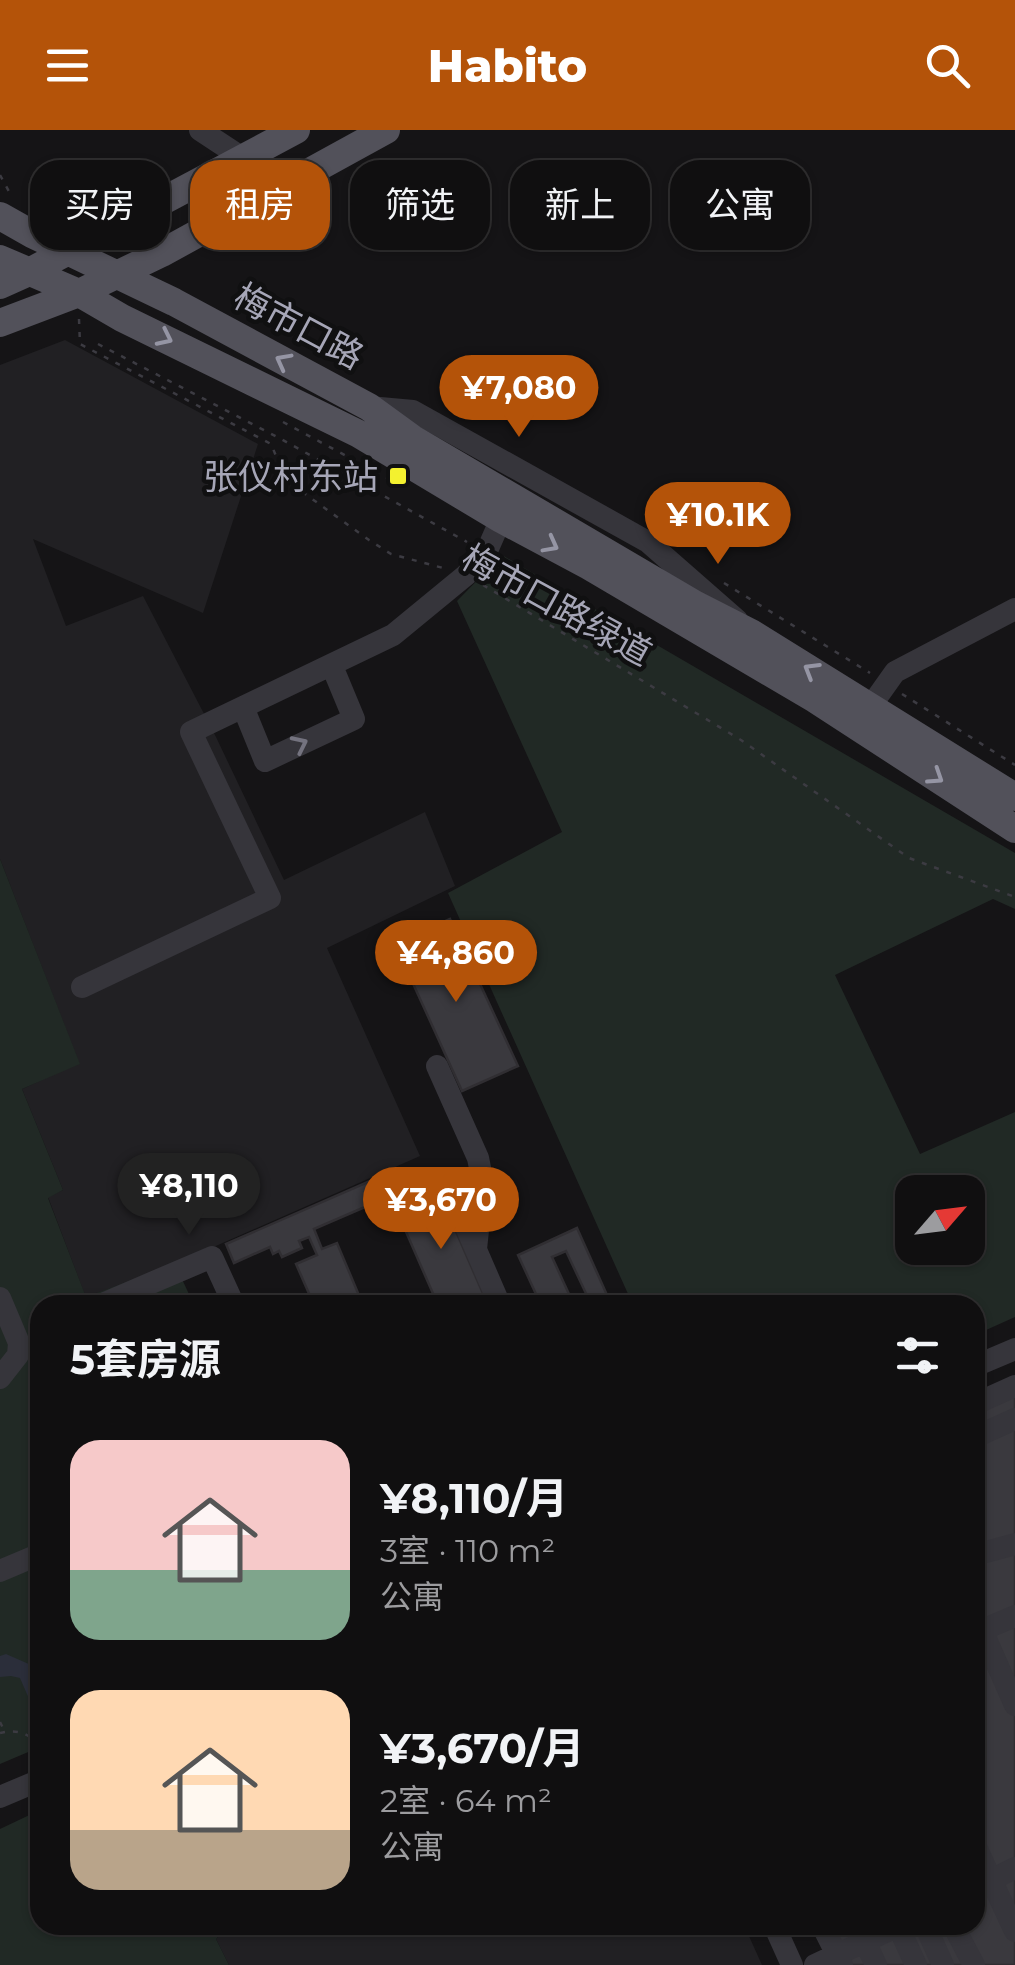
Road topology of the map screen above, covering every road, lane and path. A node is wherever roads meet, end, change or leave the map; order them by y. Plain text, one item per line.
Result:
1 (200, 130) edge
2 (296, 130) edge
3 (386, 130) edge
4 (244, 160) joint
5 (190, 188) edge
6 (0, 216) edge
7 (69, 251) junction
8 (0, 259) edge
9 (29, 272) junction
10 (117, 274) junction
11 (0, 285) edge
12 (79, 293) junction
13 (0, 323) edge
14 (98, 344) dead end
15 (274, 417) dead end
16 (409, 490) dead end
17 (501, 518) junction
18 (486, 552) junction
19 (466, 575) junction
20 (720, 580) dead end
21 (1015, 609) edge
22 (332, 666) junction
23 (871, 705) junction
24 (242, 708) junction
25 (1010, 785) edge
26 (1015, 829) edge
27 (1015, 897) edge
28 (82, 988) dead end
29 (437, 1066) dead end
30 (447, 1182) dead end
31 (476, 1250) junction
32 (123, 1295) edge
33 (229, 1295) edge
34 (496, 1295) edge
35 (0, 1298) edge
36 (1015, 1349) edge
37 (985, 1362) edge
38 (0, 1378) edge
39 (1015, 1386) edge
40 (985, 1400) edge
41 (1015, 1418) edge
42 (985, 1433) edge
43 (1015, 1544) edge
44 (985, 1553) edge
45 (30, 1558) edge
46 (0, 1572) edge
47 (1015, 1616) edge
48 (985, 1629) edge
49 (985, 1644) edge
50 (1015, 1705) edge
51 (0, 1722) edge
52 (2, 1732) edge
53 (30, 1735) edge
54 (30, 1784) edge
55 (0, 1797) edge
56 (1015, 1868) edge
57 (985, 1883) edge
58 (985, 1887) edge
59 (1015, 1932) edge
60 (778, 1935) edge
61 (827, 1935) edge
62 (860, 1935) edge
63 (861, 1935) edge
64 (903, 1935) edge
65 (930, 1935) edge
66 (958, 1935) edge
67 (840, 1960) edge
68 (792, 1965) edge
69 (815, 1965) edge
70 (876, 1965) edge
71 (916, 1965) edge
72 (943, 1965) edge
73 (974, 1965) edge

1 - 4 street
2 - 4 main road
3 - 10 main road
5 - 7 main road
6 - 7 main road, 梅市口路
7 - 9 main road
7 - 10 main road, 梅市口路
8 - 9 main road, 梅市口路
9 - 11 main road
9 - 12 main road, 梅市口路
10 - 12 main road
23 -> 10 main road, 梅市口路
12 - 13 main road
12 -> 17 main road, 梅市口路
12 - 19 path, 梅市口路绿道
14 - 18 path
15 - 16 path
17 - 18 street
17 -> 23 main road, 梅市口路
18 - 19 street
19 - 22 street
19 - 27 path, 梅市口路绿道
20 - 23 path
21 - 23 street
22 - 24 street
24 -> 22 street
23 - 25 main road, 梅市口路
23 - 25 path
23 -> 26 main road, 梅市口路
24 - 28 street
29 - 31 street
30 - 31 street
31 - 34 street
32 - 33 street
35 - 38 street
36 - 37 street
39 - 40 street
41 - 42 street
43 - 44 street
45 - 46 street
47 - 48 street
49 - 50 street
51 - 52 path
52 - 53 path
54 - 55 street
56 - 57 street
58 - 59 street
60 - 68 street
61 - 67 street
62 - 67 street
63 - 70 street
64 - 71 street
65 - 72 street
66 - 73 street
67 - 69 street

